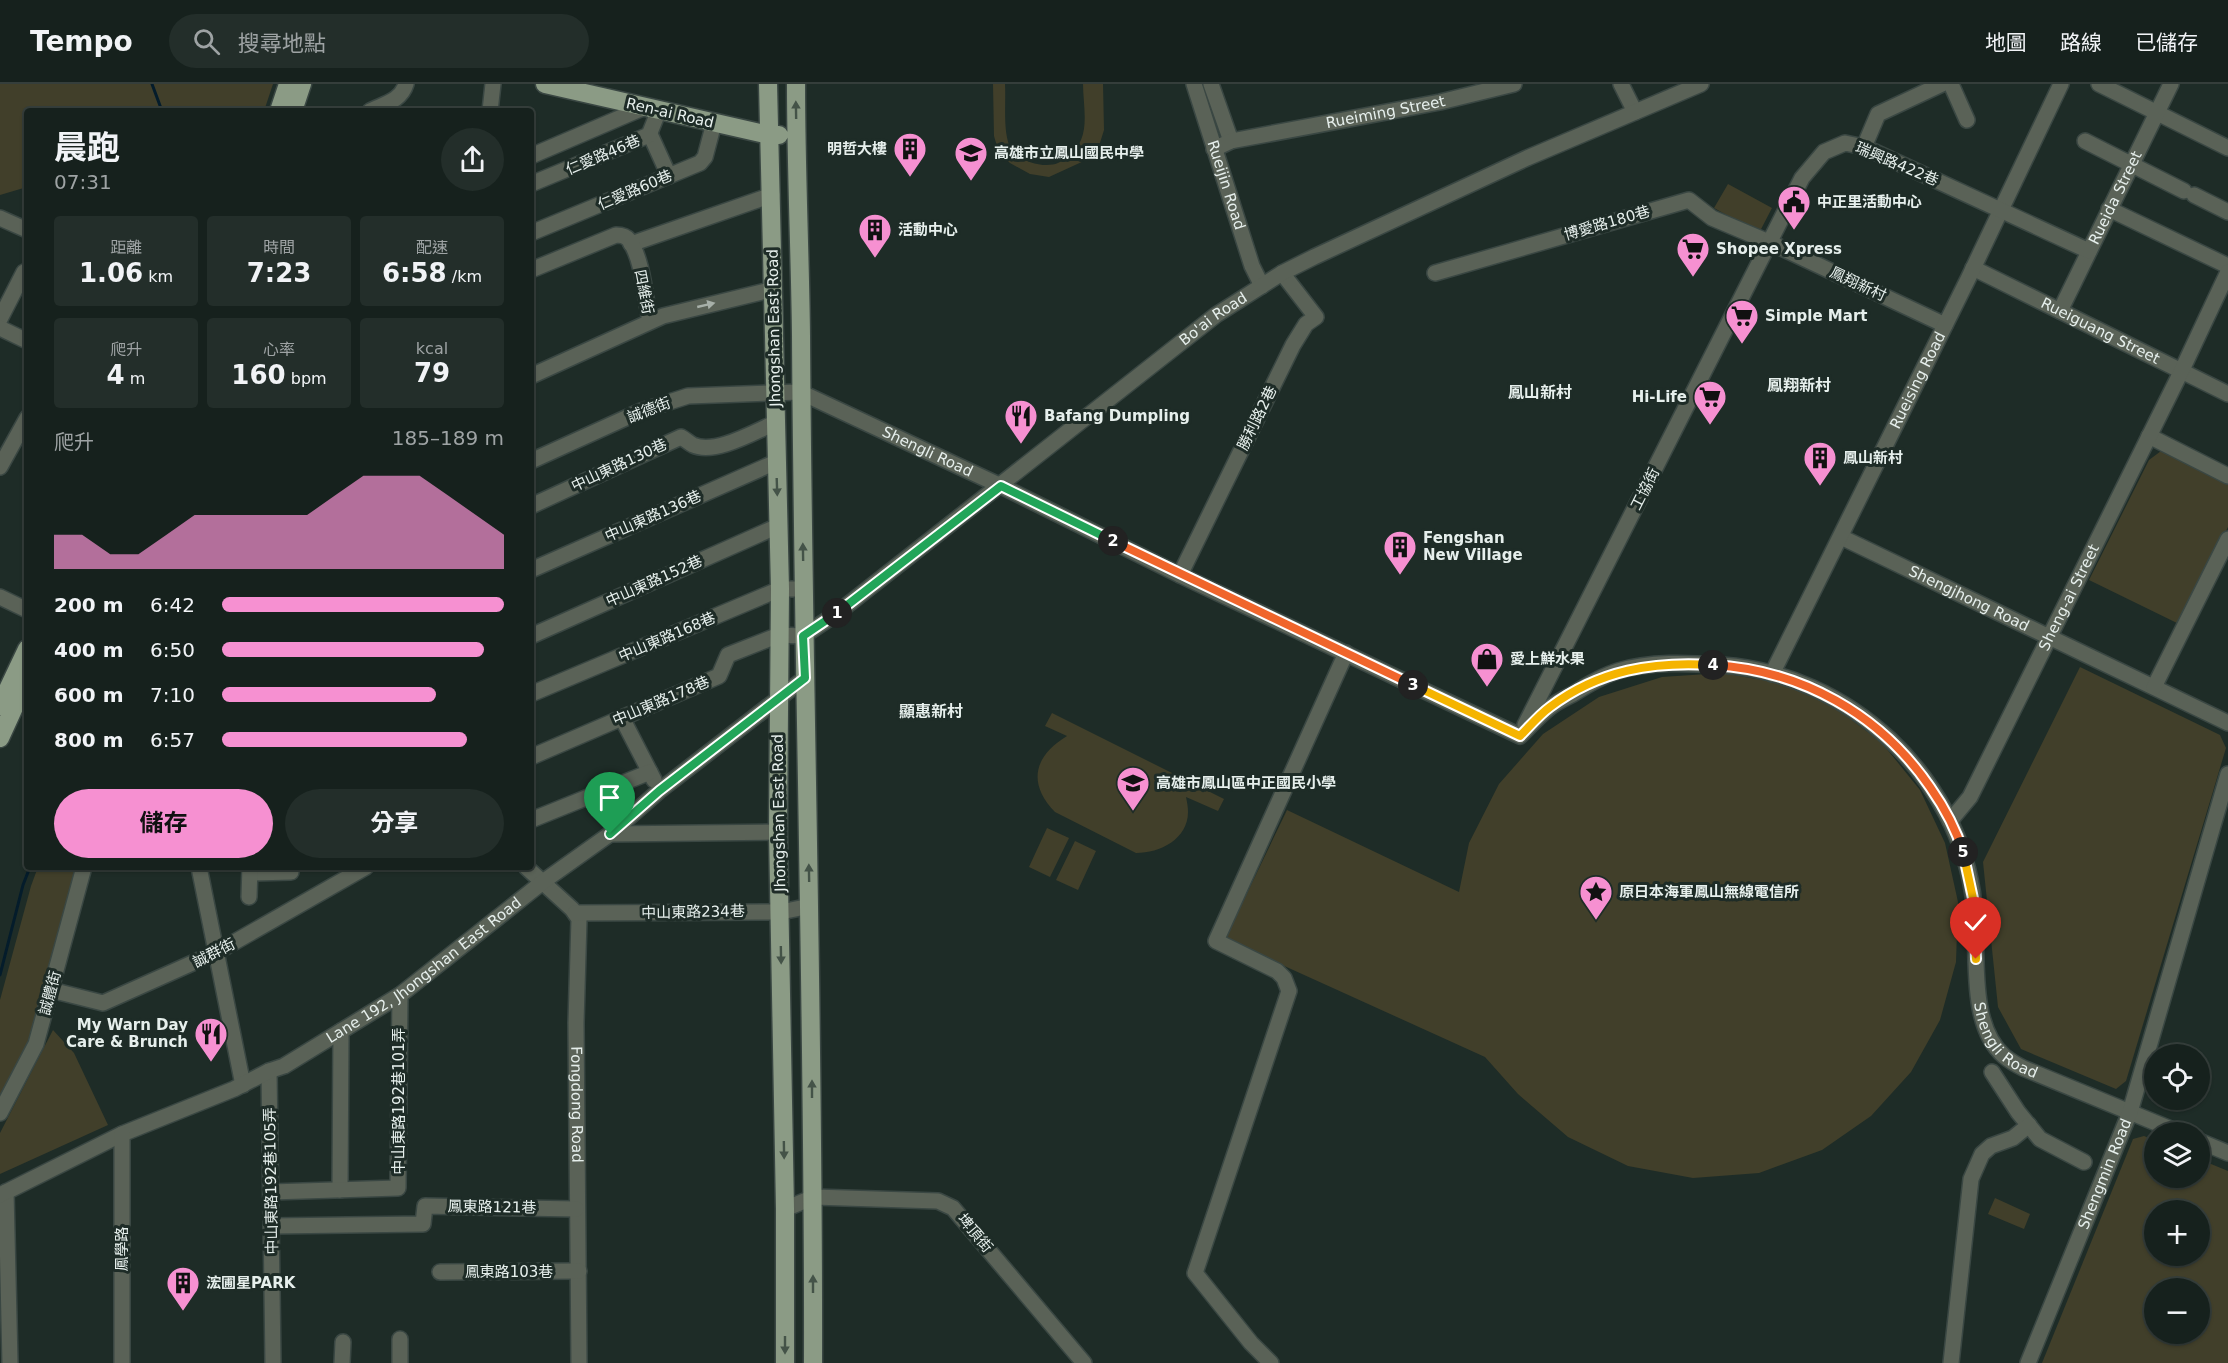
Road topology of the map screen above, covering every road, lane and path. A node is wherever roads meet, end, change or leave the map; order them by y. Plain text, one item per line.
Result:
1 (288, 84) edge
2 (302, 84) edge
3 (406, 84) edge
4 (493, 84) edge
5 (545, 84) edge
6 (768, 84) edge
7 (795, 84) edge
8 (1194, 84) edge
9 (1211, 84) edge
10 (1514, 84) edge
11 (1621, 84) edge
12 (1701, 84) edge
13 (1942, 84) edge
14 (1951, 84) edge
15 (2061, 84) edge
16 (2099, 84) edge
17 (2171, 84) edge
18 (280, 108) edge
19 (294, 108) edge
20 (376, 108) edge
21 (490, 108) edge
22 (652, 109) junction
23 (1635, 112) junction
24 (2157, 113) junction
25 (1966, 120) dead end
26 (714, 123) junction
27 (650, 134) junction
28 (769, 135) junction
29 (796, 136) junction
30 (1231, 141) junction
31 (2085, 141) dead end
32 (1864, 147) junction
33 (2228, 148) edge
34 (1214, 149) junction
35 (534, 155) edge
36 (2132, 164) junction
37 (669, 176) junction
38 (534, 183) edge
39 (772, 195) junction
40 (2000, 209) junction
41 (2109, 209) junction
42 (2228, 212) edge
43 (0, 218) edge
44 (24, 229) edge
45 (534, 232) edge
46 (1771, 243) junction
47 (631, 244) junction
48 (2089, 251) junction
49 (2228, 266) edge
50 (1973, 268) junction
51 (534, 269) edge
52 (24, 272) dead end
53 (2228, 272) edge
54 (1282, 273) junction
55 (1435, 273) dead end
56 (1262, 286) junction
57 (774, 289) junction
58 (2060, 310) junction
59 (0, 319) edge
60 (650, 321) junction
61 (1945, 325) junction
62 (0, 328) edge
63 (24, 340) edge
64 (2181, 372) junction
65 (534, 375) edge
66 (775, 392) junction
67 (800, 392) junction
68 (2228, 394) edge
69 (24, 423) edge
70 (775, 423) junction
71 (2149, 436) junction
72 (534, 460) edge
73 (776, 462) junction
74 (0, 467) edge
75 (2228, 476) edge
76 (1001, 486) junction
77 (534, 505) edge
78 (778, 526) junction
79 (1841, 537) junction
80 (2228, 539) edge
81 (534, 569) edge
82 (1180, 575) junction
83 (780, 589) junction
84 (804, 589) junction
85 (0, 597) edge
86 (24, 609) edge
87 (534, 635) edge
88 (779, 635) junction
89 (803, 636) junction
90 (2051, 637) junction
91 (1346, 653) junction
92 (24, 660) edge
93 (1772, 674) junction
94 (805, 678) junction
95 (2154, 687) junction
96 (16, 690) edge
97 (534, 693) edge
98 (778, 698) junction
99 (0, 706) edge
100 (622, 718) junction
101 (2228, 723) edge
102 (1520, 736) junction
103 (0, 738) edge
104 (534, 756) edge
105 (650, 772) junction
106 (2228, 774) edge
107 (659, 791) junction
108 (534, 819) edge
109 (1950, 821) junction
110 (778, 832) junction
111 (610, 834) junction
112 (83, 870) edge
113 (200, 870) edge
114 (250, 870) edge
115 (361, 870) edge
116 (530, 870) edge
117 (291, 872) dead end
118 (544, 881) junction
119 (249, 897) dead end
120 (810, 906) junction
121 (781, 912) junction
122 (575, 913) junction
123 (217, 952) junction
124 (51, 990) junction
125 (400, 994) junction
126 (341, 1031) junction
127 (269, 1071) junction
128 (1992, 1072) dead end
129 (243, 1085) junction
130 (2130, 1112) junction
131 (0, 1113) edge
132 (2154, 1122) edge
133 (2029, 1125) junction
134 (123, 1134) junction
135 (2210, 1146) edge
136 (2228, 1153) edge
137 (2084, 1162) dead end
138 (340, 1190) junction
139 (271, 1192) junction
140 (3, 1193) edge
141 (814, 1197) junction
142 (576, 1209) junction
143 (785, 1209) junction
144 (272, 1226) junction
145 (579, 1271) junction
146 (440, 1272) dead end
147 (400, 1339) dead end
148 (343, 1342) dead end
149 (10, 1363) edge
150 (122, 1363) edge
151 (273, 1363) edge
152 (342, 1363) edge
153 (400, 1363) edge
154 (579, 1363) edge
155 (785, 1363) edge
156 (813, 1363) edge
157 (1084, 1363) edge
158 (1271, 1363) edge
159 (1951, 1363) edge
160 (2028, 1363) edge

1 - 18 main road
2 - 19 main road
3 - 20 street
4 - 21 street
5 - 22 main road, Ren-ai Road
6 - 28 main road, Jhongshan East Road
29 -> 7 main road, Jhongshan East Road
8 - 34 street, Rueijin Road
9 - 30 street
10 - 30 street, Rueiming Street
11 - 23 street
12 - 23 street, Bo'ai Road
13 - 32 street
14 - 25 street
15 - 40 street, Rueising Road
16 - 24 street
17 - 24 street, Rueida Street
22 - 26 main road, Ren-ai Road
22 - 27 street, 仁愛路46巷
22 - 35 street
23 - 54 street, Bo'ai Road
24 - 33 street
24 - 36 street, Rueida Street
26 - 28 main road, Ren-ai Road
26 - 37 street, 仁愛路60巷
27 - 37 street
27 - 38 street, 仁愛路46巷
28 - 29 main road, Ren-ai Road
28 - 39 main road, Jhongshan East Road
29 - 67 main road, Jhongshan East Road
30 - 34 street, Rueiming Street
31 - 36 street
32 - 40 street, 瑞興路422巷
32 - 46 street, 瑞興路422巷
34 - 56 street, Rueijin Road
36 - 41 street, Rueida Street
36 - 42 street
37 - 45 street, 仁愛路60巷
39 - 47 street
39 - 57 main road, Jhongshan East Road
40 - 48 street, 瑞興路422巷
40 - 50 street, Rueising Road
41 - 48 street, Rueida Street
41 - 49 street
43 - 44 street
46 - 55 street, 博愛路180巷
46 - 61 street, 鳳翔新村
46 - 102 street, 工協街
47 - 51 street
47 - 60 street, 四維街
48 - 58 street, Rueida Street
50 - 58 street, Rueiguang Street
50 - 61 street, Rueising Road
52 - 59 street
53 - 64 street, Sheng-ai Street
54 - 56 street, Bo'ai Road
54 - 82 street, 勝利路2巷
56 - 76 street, Bo'ai Road
60 -> 57 street
57 - 66 main road, Jhongshan East Road
58 - 64 street, Rueiguang Street
60 - 65 street, 四維街
61 - 79 street, Rueising Road
62 - 63 street
64 - 68 street, Rueiguang Street
64 - 71 street, Sheng-ai Street
66 - 67 street, Shengli Road
66 - 70 main road, Jhongshan East Road
66 - 72 street, 誠德街
67 - 76 street, Shengli Road
84 -> 67 main road, Jhongshan East Road
69 - 74 street
70 - 73 main road, Jhongshan East Road
70 - 77 street, 中山東路130巷
71 - 75 street
71 - 90 street, Sheng-ai Street
73 -> 78 main road, Jhongshan East Road
73 - 81 street, 中山東路136巷
76 - 82 street, Shengli Road
76 - 89 street, Bo'ai Road
78 - 83 main road, Jhongshan East Road
78 - 87 street, 中山東路152巷
79 - 90 street, Shengjhong Road
79 - 93 street, Rueising Road
80 - 95 street
82 - 91 street, Shengli Road
83 - 84 street, 中山東路168巷
83 - 88 main road, Jhongshan East Road
83 - 97 street, 中山東路168巷
84 - 89 main road, Jhongshan East Road
85 - 86 street
88 - 89 street
88 - 98 main road, Jhongshan East Road
88 - 100 street, 中山東路178巷
89 - 94 main road, Jhongshan East Road
90 - 95 street, Shengjhong Road
90 - 109 street, Sheng-ai Street
91 - 102 street, Shengli Road
91 - 158 street
92 - 96 main road
93 - 102 street, Shengli Road
93 - 109 street, Shengli Road
94 - 98 street, Lane 192, Jhongshan East Road
120 -> 94 main road, Jhongshan East Road
95 - 101 street, Shengjhong Road
96 - 99 main road
96 - 103 main road
98 - 107 street, Lane 192, Jhongshan East Road
98 - 110 main road, Jhongshan East Road
100 - 104 street, 中山東路178巷
100 - 105 street
105 - 107 street
105 - 108 street
106 - 130 street, Shengmin Road
107 - 111 street, Lane 192, Jhongshan East Road
109 - 130 street, Shengli Road
110 - 111 street
110 - 121 main road, Jhongshan East Road
111 - 118 street, Lane 192, Jhongshan East Road
112 - 124 street, 誠體街
113 - 123 street
114 - 117 street
114 - 119 street
115 - 123 street, 誠群街
116 - 118 street
118 - 122 street
118 - 125 street, Lane 192, Jhongshan East Road
120 - 121 street, 中山東路234巷
141 -> 120 main road, Jhongshan East Road
121 - 122 street, 中山東路234巷
121 -> 143 main road, Jhongshan East Road
122 - 142 street, Fongdong Road
123 - 124 street, 誠群街
123 - 129 street
124 - 131 street, 誠體街
125 - 126 street, Lane 192, Jhongshan East Road
125 - 138 street, 中山東路192巷101弄
126 - 127 street, Lane 192, Jhongshan East Road
126 - 138 street
127 - 129 street, Lane 192, Jhongshan East Road
127 - 139 street, 中山東路192巷105弄
128 - 133 street
129 - 134 street, Lane 192, Jhongshan East Road
130 - 132 street, Shengli Road
130 - 160 street, Shengmin Road
133 - 137 street
133 - 159 street
134 - 140 street, Lane 192, Jhongshan East Road
134 - 150 street, 鳳學路
135 - 136 street
138 - 139 street, 中山東路192巷101弄
139 - 144 street, 中山東路192巷105弄
140 - 149 street
141 - 143 street, 埤頂街
156 -> 141 main road, Jhongshan East Road
141 - 157 street, 埤頂街
142 - 144 street, 鳳東路121巷
142 - 145 street, Fongdong Road
143 -> 155 main road, Jhongshan East Road
144 - 151 street, 中山東路192巷105弄
145 - 146 street, 鳳東路103巷
145 - 154 street, Fongdong Road
147 - 153 street
148 - 152 street

